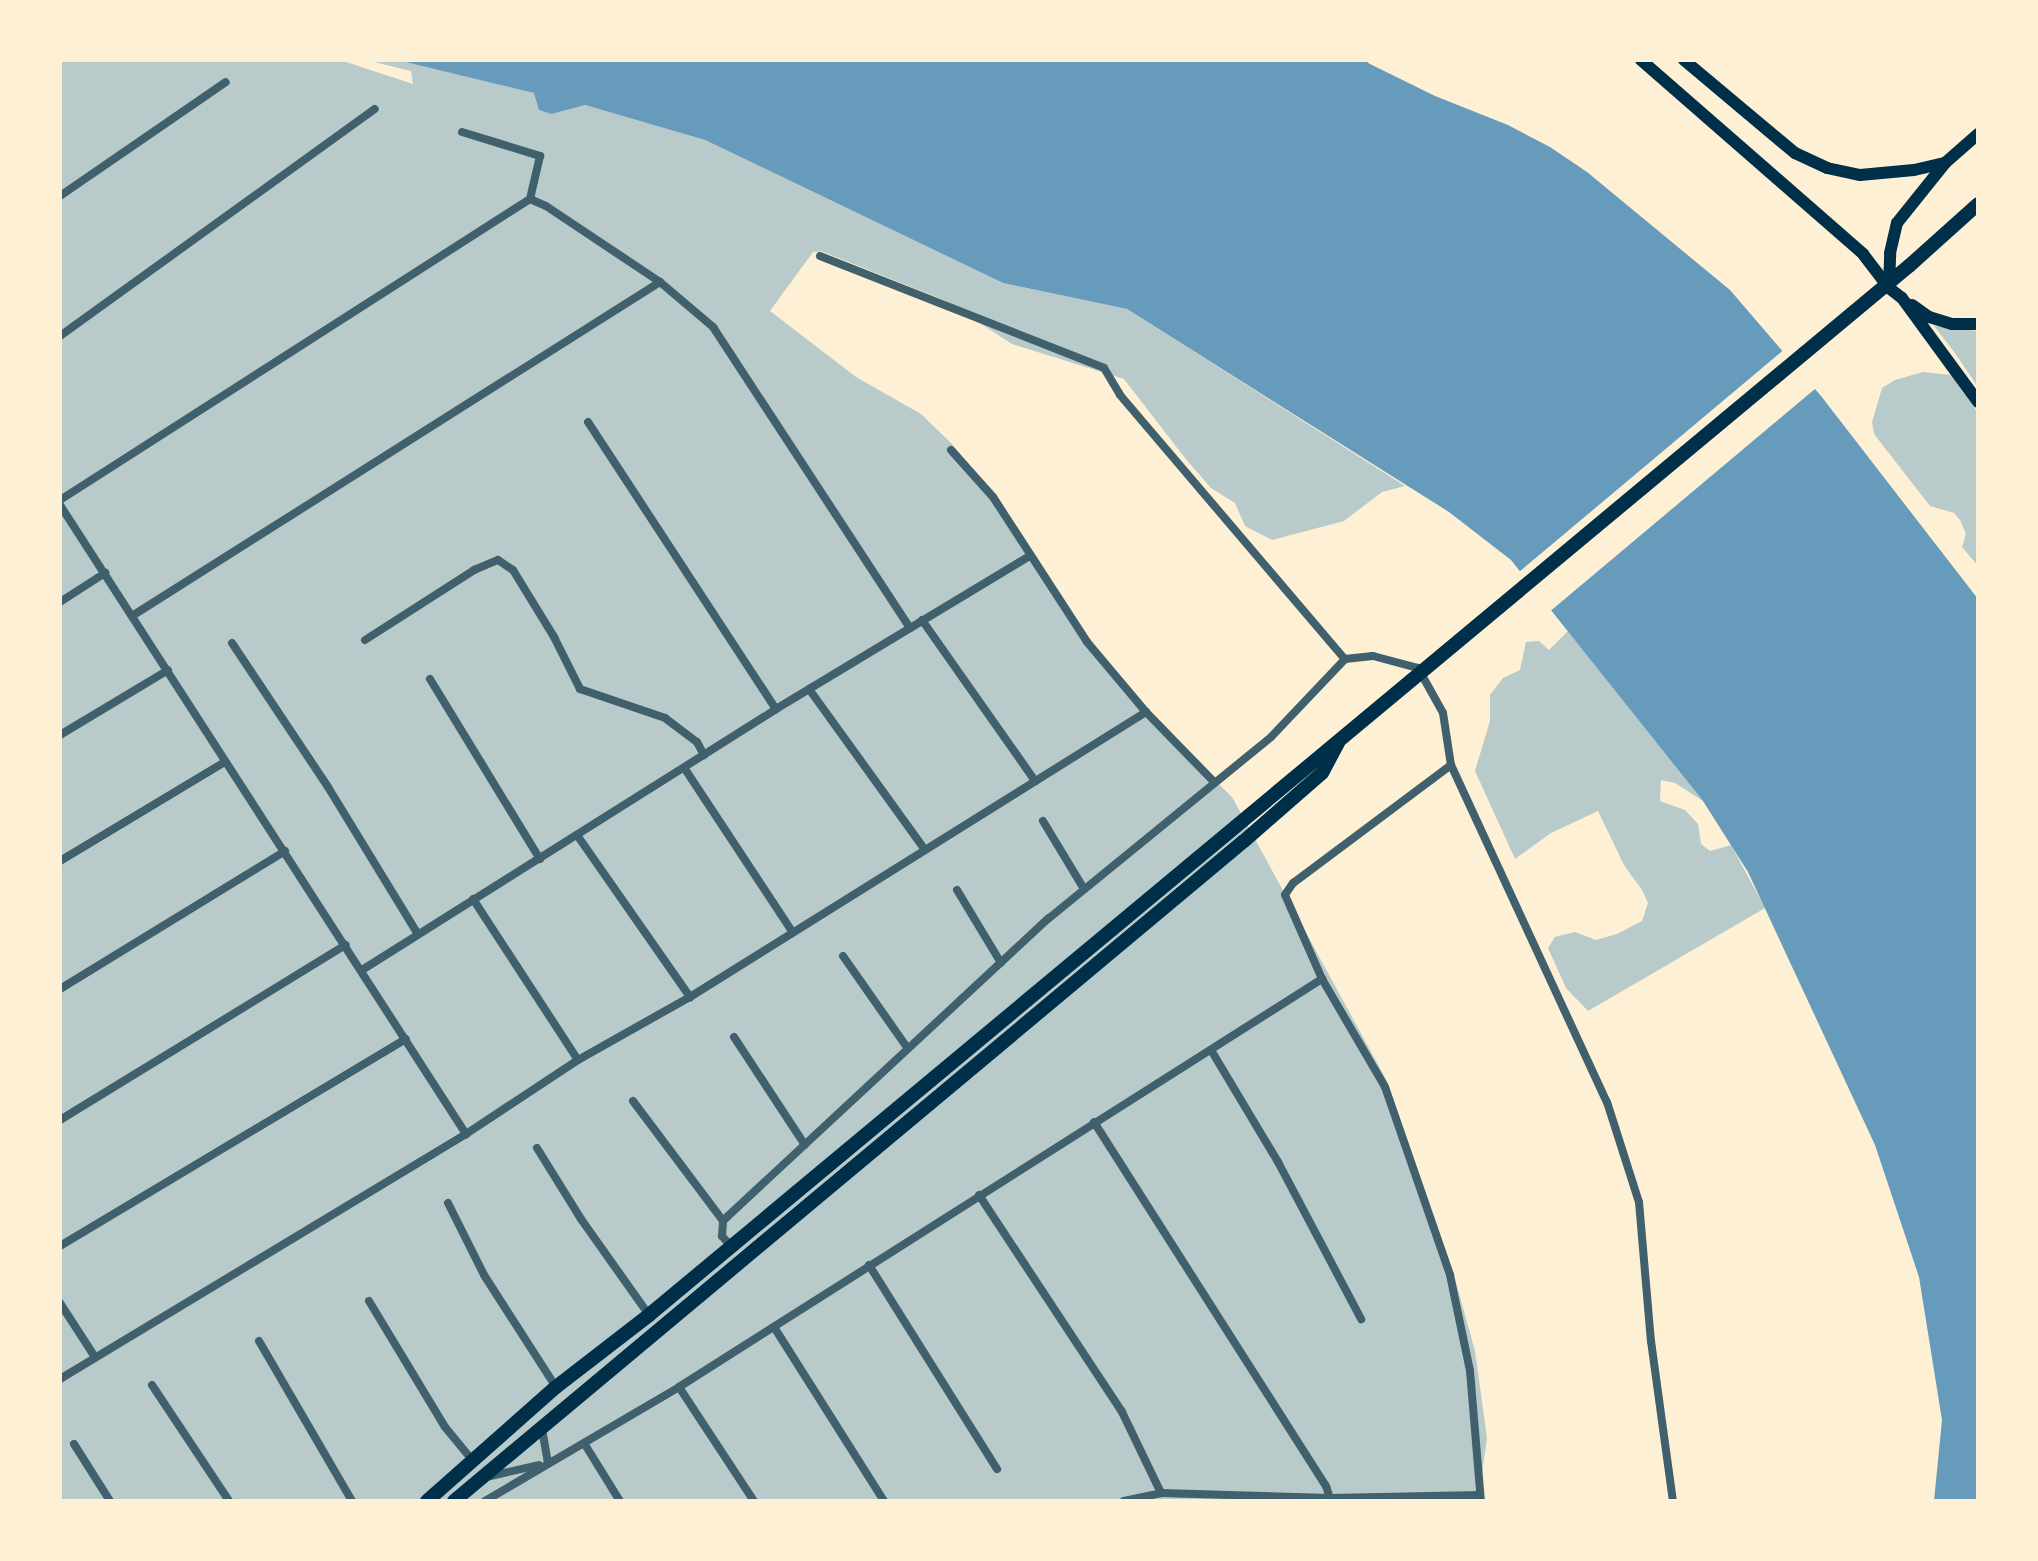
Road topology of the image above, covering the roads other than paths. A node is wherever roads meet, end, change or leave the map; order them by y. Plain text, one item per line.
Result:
1 (1641, 60) edge
2 (1684, 60) edge
3 (226, 82) dead end
4 (375, 109) dead end
5 (462, 132) dead end
6 (1978, 134) edge
7 (1945, 163) junction
8 (60, 196) edge
9 (530, 199) junction
10 (1978, 204) edge
11 (820, 256) dead end
12 (660, 282) junction
13 (1889, 288) junction
14 (1902, 298) junction
15 (1978, 324) edge
16 (60, 336) edge
17 (1978, 402) edge
18 (588, 422) dead end
19 (951, 450) dead end
20 (60, 503) edge
21 (1030, 556) junction
22 (105, 573) junction
23 (60, 602) edge
24 (132, 616) junction
25 (922, 620) junction
26 (910, 628) junction
27 (365, 640) dead end
28 (232, 643) dead end
29 (1345, 659) junction
30 (168, 670) junction
31 (430, 679) dead end
32 (809, 689) junction
33 (776, 709) junction
34 (1146, 712) junction
35 (60, 735) edge
36 (1342, 736) junction
37 (704, 755) junction
38 (225, 762) junction
39 (1451, 765) junction
40 (685, 769) junction
41 (1035, 781) junction
42 (1213, 781) junction
43 (1043, 821) dead end
44 (577, 835) junction
45 (925, 850) junction
46 (285, 851) junction
47 (540, 859) junction
48 (60, 861) edge
49 (1084, 889) junction
50 (957, 890) dead end
51 (473, 899) junction
52 (417, 933) junction
53 (793, 933) junction
54 (346, 945) junction
55 (843, 956) dead end
56 (1001, 963) junction
57 (362, 970) junction
58 (1322, 979) junction
59 (60, 989) edge
60 (690, 997) junction
61 (734, 1037) dead end
62 (406, 1039) junction
63 (908, 1049) junction
64 (1211, 1050) junction
65 (578, 1060) junction
66 (633, 1101) dead end
67 (60, 1120) edge
68 (1094, 1122) junction
69 (466, 1134) junction
70 (805, 1145) junction
71 (537, 1148) dead end
72 (979, 1195) junction
73 (448, 1203) dead end
74 (723, 1221) junction
75 (730, 1245) junction
76 (60, 1246) edge
77 (869, 1265) junction
78 (369, 1301) dead end
79 (60, 1303) edge
80 (649, 1315) junction
81 (1361, 1319) dead end
82 (774, 1327) junction
83 (259, 1341) dead end
84 (95, 1357) junction
85 (60, 1379) edge
86 (152, 1385) dead end
87 (556, 1387) junction
88 (679, 1387) junction
89 (542, 1428) junction
90 (584, 1443) junction
91 (74, 1444) dead end
92 (473, 1461) junction
93 (548, 1463) junction
94 (997, 1469) dead end
95 (482, 1478) junction
96 (1161, 1493) junction
97 (1480, 1495) edge
98 (1330, 1498) junction
99 (110, 1501) edge
100 (229, 1501) edge
101 (352, 1501) edge
102 (427, 1501) edge
103 (454, 1501) edge
104 (485, 1501) edge
105 (620, 1501) edge
106 (754, 1501) edge
107 (884, 1501) edge
108 (1124, 1501) edge
109 (1673, 1501) edge

1 - 13 main road
2 - 7 main road
3 - 8 street
4 - 16 street
5 - 9 street
6 - 7 main road
7 - 13 main road
9 - 12 street
9 - 20 street
10 - 36 highway
11 - 29 street
12 - 24 street
12 - 26 street
13 - 14 main road
14 - 15 main road
14 - 17 main road
18 - 33 street
19 - 21 street
20 - 22 street
21 - 25 street
21 - 34 street
22 - 23 street
22 - 24 street
24 - 30 street
25 - 26 street
25 - 41 street
26 - 32 street
27 - 37 street
28 - 52 street
29 - 39 street
29 - 42 street
30 - 35 street
30 - 38 street
31 - 47 street
32 - 33 street
32 - 45 street
33 - 37 street
34 - 41 street
34 - 42 street
36 - 75 highway
36 - 89 highway
37 - 40 street
38 - 46 street
38 - 48 street
39 - 58 street
39 - 109 street
40 - 44 street
40 - 53 street
41 - 45 street
42 - 49 street
43 - 49 street
44 - 47 street
44 - 60 street
45 - 53 street
46 - 54 street
46 - 59 street
47 - 51 street
49 - 56 street
50 - 56 street
51 - 52 street
51 - 65 street
52 - 57 street
53 - 60 street
54 - 57 street
54 - 67 street
55 - 63 street
56 - 63 street
57 - 62 street
58 - 64 street
58 - 97 street
60 - 65 street
61 - 70 street
62 - 69 street
62 - 76 street
63 - 70 street
64 - 68 street
64 - 81 street
65 - 69 street
66 - 74 street
68 - 72 street
68 - 98 street
69 - 84 street
70 - 74 street
71 - 80 street
72 - 77 street
72 - 96 street
73 - 87 street
74 - 75 street
75 - 80 highway
77 - 82 street
77 - 94 street
78 - 92 street
79 - 84 street
80 - 87 highway
82 - 88 street
82 - 107 street
83 - 101 street
84 - 85 street
86 - 100 street
87 - 92 highway
88 - 90 street
88 - 106 street
89 - 93 street
89 - 95 highway
90 - 93 street
90 - 105 street
91 - 99 street
92 - 102 highway
93 - 95 street
93 - 104 street
95 - 103 highway
96 - 98 street
96 - 108 street
97 - 98 street

